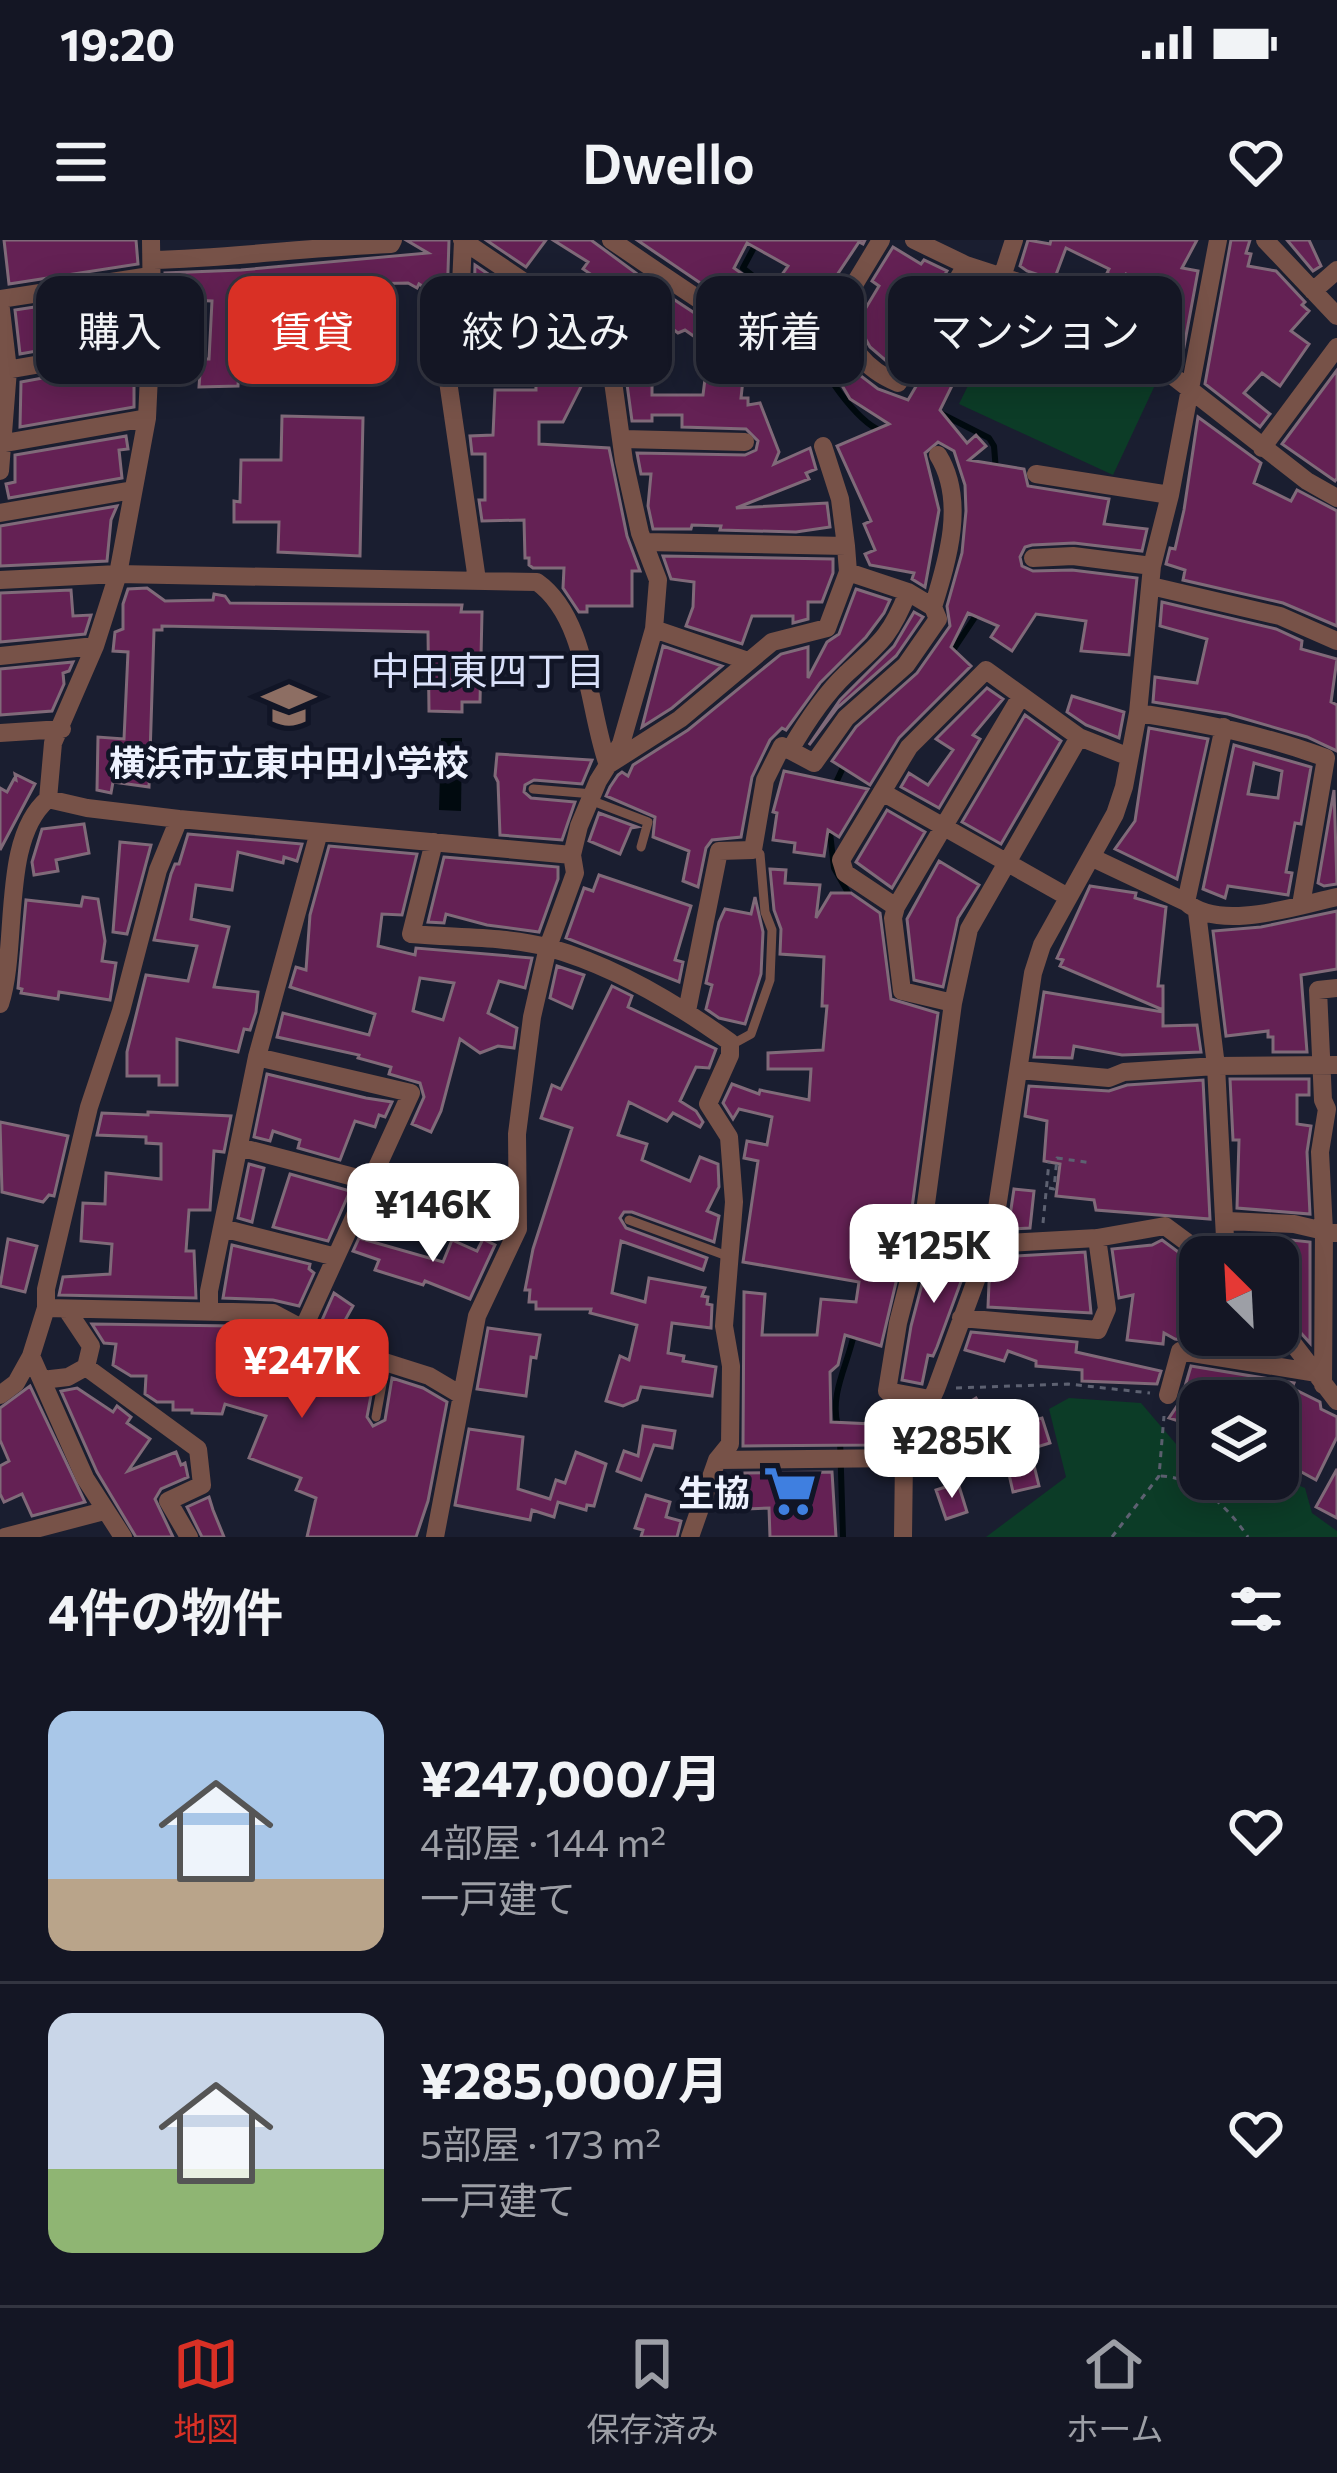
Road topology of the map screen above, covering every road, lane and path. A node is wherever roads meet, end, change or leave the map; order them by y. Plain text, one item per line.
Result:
1 (393, 240) edge
2 (462, 240) edge
3 (610, 240) edge
4 (881, 240) edge
5 (1014, 240) edge
6 (1218, 240) edge
7 (1265, 240) edge
8 (922, 242) edge
9 (303, 244) edge
10 (237, 249) edge
11 (151, 259) edge
12 (966, 265) junction
13 (656, 270) junction
14 (1337, 270) edge
15 (1003, 274) junction
16 (516, 276) edge
17 (652, 276) edge
18 (1313, 291) junction
19 (696, 297) edge
20 (0, 300) edge
21 (1337, 316) edge
22 (1337, 346) edge
23 (36, 365) edge
24 (4, 370) edge
25 (148, 384) edge
26 (614, 384) edge
27 (1187, 387) junction
28 (147, 418) junction
29 (622, 439) junction
30 (745, 442) dead end
31 (2, 444) edge
32 (823, 446) dead end
33 (1262, 448) junction
34 (938, 455) dead end
35 (0, 471) edge
36 (1036, 474) dead end
37 (133, 490) junction
38 (1170, 495) junction
39 (1337, 498) edge
40 (0, 513) edge
41 (645, 542) junction
42 (846, 546) junction
43 (1033, 558) dead end
44 (1152, 566) junction
45 (848, 572) junction
46 (118, 574) junction
47 (0, 580) edge
48 (477, 580) junction
49 (1151, 586) junction
50 (908, 592) junction
51 (933, 607) junction
52 (654, 629) junction
53 (1337, 641) edge
54 (95, 646) junction
55 (0, 656) edge
56 (748, 661) junction
57 (1021, 696) junction
58 (1138, 713) junction
59 (797, 717) dead end
60 (1224, 727) junction
61 (62, 729) junction
62 (0, 733) edge
63 (1079, 737) junction
64 (786, 748) junction
65 (1127, 756) junction
66 (608, 765) junction
67 (533, 789) dead end
68 (882, 792) junction
69 (592, 797) junction
70 (48, 799) junction
71 (179, 819) junction
72 (944, 827) junction
73 (320, 832) junction
74 (434, 842) junction
75 (641, 847) dead end
76 (753, 850) junction
77 (572, 855) junction
78 (1093, 858) junction
79 (1006, 862) junction
80 (1068, 897) junction
81 (1337, 897) edge
82 (1301, 905) junction
83 (1191, 907) junction
84 (896, 908) junction
85 (548, 947) junction
86 (1337, 988) edge
87 (953, 1003) junction
88 (0, 1004) edge
89 (686, 1011) junction
90 (731, 1045) junction
91 (257, 1057) junction
92 (1330, 1064) edge
93 (1216, 1066) junction
94 (1019, 1070) junction
95 (239, 1147) junction
96 (1049, 1162) dead end
97 (1092, 1162) dead end
98 (369, 1181) junction
99 (1046, 1188) junction
100 (649, 1212) dead end
101 (629, 1220) dead end
102 (1227, 1220) junction
103 (642, 1225) junction
104 (923, 1226) junction
105 (222, 1228) junction
106 (1331, 1232) edge
107 (1179, 1236) edge
108 (1227, 1236) edge
109 (1096, 1238) junction
110 (990, 1242) junction
111 (1040, 1242) junction
112 (336, 1257) junction
113 (730, 1257) junction
114 (46, 1308) junction
115 (67, 1310) junction
116 (209, 1310) junction
117 (244, 1312) junction
118 (961, 1318) junction
119 (304, 1330) junction
120 (1299, 1352) edge
121 (31, 1356) junction
122 (235, 1359) dead end
123 (386, 1362) junction
124 (86, 1367) junction
125 (1320, 1379) junction
126 (42, 1380) junction
127 (291, 1384) dead end
128 (933, 1394) junction
129 (0, 1395) edge
130 (460, 1395) junction
131 (1168, 1395) junction
132 (1337, 1401) edge
133 (376, 1417) dead end
134 (904, 1458) junction
135 (717, 1460) junction
136 (1159, 1476) junction
137 (104, 1511) junction
138 (5, 1537) edge
139 (123, 1537) edge
140 (189, 1537) edge
141 (435, 1537) edge
142 (690, 1537) edge
143 (903, 1537) edge
144 (1112, 1537) edge
145 (1248, 1537) edge

1 - 9 street
2 - 16 street
2 - 48 street
3 - 13 street
4 - 12 street
5 - 15 street
6 - 27 street
7 - 18 street
8 - 12 street
9 - 10 street
10 - 11 street
11 - 20 street
12 - 15 street
13 - 17 street
13 - 19 street
14 - 18 street
15 - 27 street
18 - 21 street
20 - 24 street
22 - 33 street
23 - 24 street
24 - 31 street
25 - 28 street
26 - 29 street
27 - 33 street
27 - 38 street
28 - 31 street
28 - 37 street
29 - 30 street
29 - 41 street
31 - 35 street
32 - 42 street
33 - 39 street
34 - 51 street
36 - 38 street
37 - 40 street
37 - 46 street
38 - 44 street
41 - 42 street
41 - 52 street
42 - 45 street
43 - 44 street
44 - 49 street
45 - 50 street
45 - 56 street
46 - 47 street
46 - 48 street
46 - 54 street
48 - 66 street
49 - 53 street
49 - 58 street
50 - 51 street
50 - 64 street
51 - 64 street
52 - 56 street
52 - 66 street
54 - 55 street
54 - 61 street
56 - 66 street
57 - 63 street
57 - 68 street
57 - 72 street
58 - 60 street
58 - 65 street
59 - 64 street
60 - 82 street
60 - 83 street
61 - 62 street
61 - 70 street
63 - 65 street
63 - 79 street
64 - 76 street
65 - 78 street
66 - 69 street
67 - 69 lane
68 - 72 street
68 - 84 street
69 - 75 lane
69 - 77 street
70 - 71 street
70 - 88 street
71 - 73 street
71 - 114 street
72 - 79 street
72 - 84 street
73 - 74 street
73 - 91 street
74 - 77 street
74 - 85 street
76 - 89 street
76 - 90 lane
77 - 85 street
78 - 80 street
78 - 83 street
79 - 80 street
79 - 87 street
80 - 94 street
81 - 82 street
82 - 83 street
83 - 93 street
84 - 87 street
85 - 89 street
85 - 130 street
86 - 92 street
87 - 104 street
89 - 90 street
90 - 113 street
91 - 95 street
91 - 98 street
92 - 93 street
92 - 106 street
93 - 94 street
93 - 102 street
94 - 110 street
95 - 98 street
95 - 105 street
96 - 99 path
97 - 99 path
98 - 112 street
99 - 111 path
100 - 103 lane
101 - 103 lane
102 - 106 street
102 - 108 street
103 - 113 lane
104 - 110 street
104 - 128 street
105 - 112 street
105 - 116 street
106 - 125 street
107 - 109 street
109 - 111 street
109 - 118 street
110 - 111 street
110 - 118 street
112 - 119 street
113 - 135 street
114 - 115 street
114 - 121 street
115 - 116 street
115 - 124 street
116 - 117 street
117 - 119 street
117 - 122 lane
118 - 128 street
119 - 123 street
119 - 127 lane
120 - 125 street
121 - 126 street
121 - 129 street
123 - 130 street
123 - 133 lane
124 - 126 street
124 - 140 street
125 - 131 street
125 - 132 street
126 - 137 street
128 - 131 path
128 - 134 street
130 - 141 street
131 - 136 path
134 - 135 street
134 - 143 street
135 - 142 street
136 - 144 path
136 - 145 path
137 - 138 street
137 - 139 street

